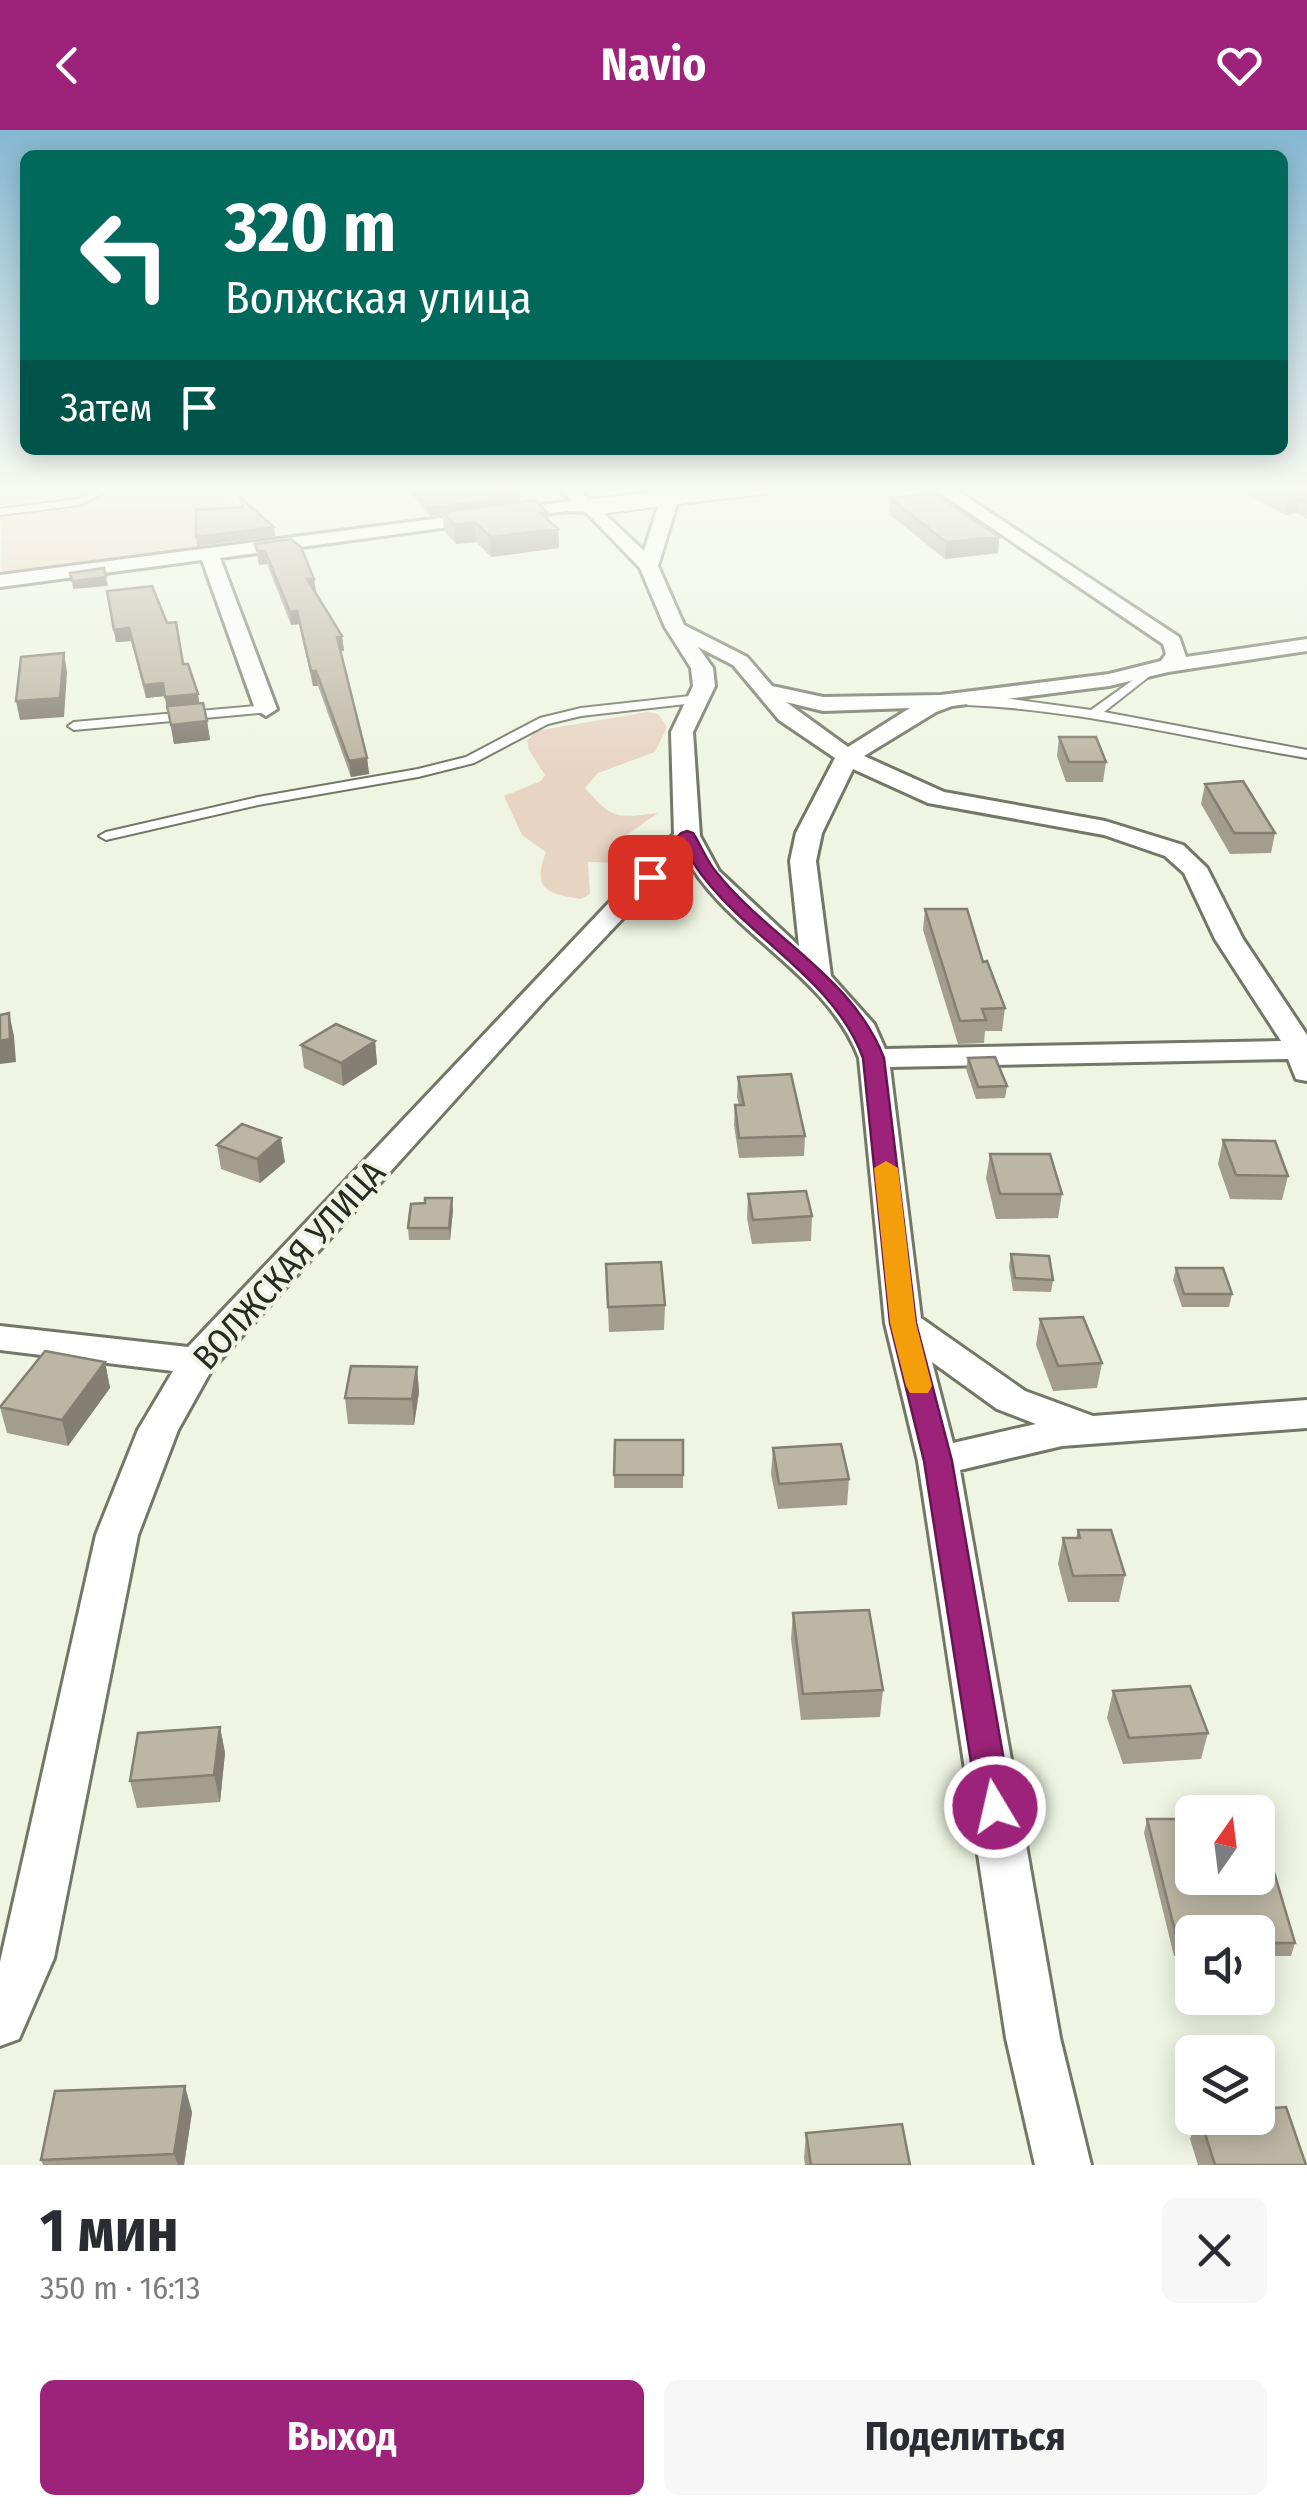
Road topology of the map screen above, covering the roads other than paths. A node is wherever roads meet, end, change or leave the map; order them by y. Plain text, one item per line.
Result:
1 (219, 581) edge
2 (656, 581) edge
3 (1081, 581) edge
4 (675, 628) junction
5 (1307, 645) edge
6 (1157, 670) junction
7 (764, 690) junction
8 (699, 699) junction
9 (948, 700) junction
10 (266, 709) joint
11 (1092, 715) junction
12 (74, 726) dead end
13 (1307, 754) edge
14 (848, 757) junction
15 (106, 836) dead end
16 (687, 836) junction
17 (818, 978) junction
18 (1305, 1057) edge
19 (874, 1058) junction
20 (903, 1323) junction
21 (0, 1338) edge
22 (197, 1361) junction
23 (1307, 1414) edge
24 (1092, 1430) junction
25 (938, 1461) junction
26 (0, 2020) edge
27 (1063, 2165) edge

1 - 10 street
2 - 4 street
3 - 6 street
4 - 7 street
4 - 8 street
5 - 6 street
6 - 9 street
6 - 11 lane
7 - 9 street
7 - 14 street
8 - 15 lane
8 - 16 street
9 - 11 lane
9 - 14 street
10 - 12 lane
11 - 13 lane
14 - 17 street
14 - 18 street
16 - 17 street
16 - 22 street, ВОЛЖСКАЯ УЛИЦА
17 - 19 street
18 - 19 street
19 - 20 street
20 - 24 street
20 - 25 street
21 - 22 street
22 - 26 street, ВОЛЖСКАЯ УЛИЦА
23 - 24 street
24 - 25 street
25 - 27 street

